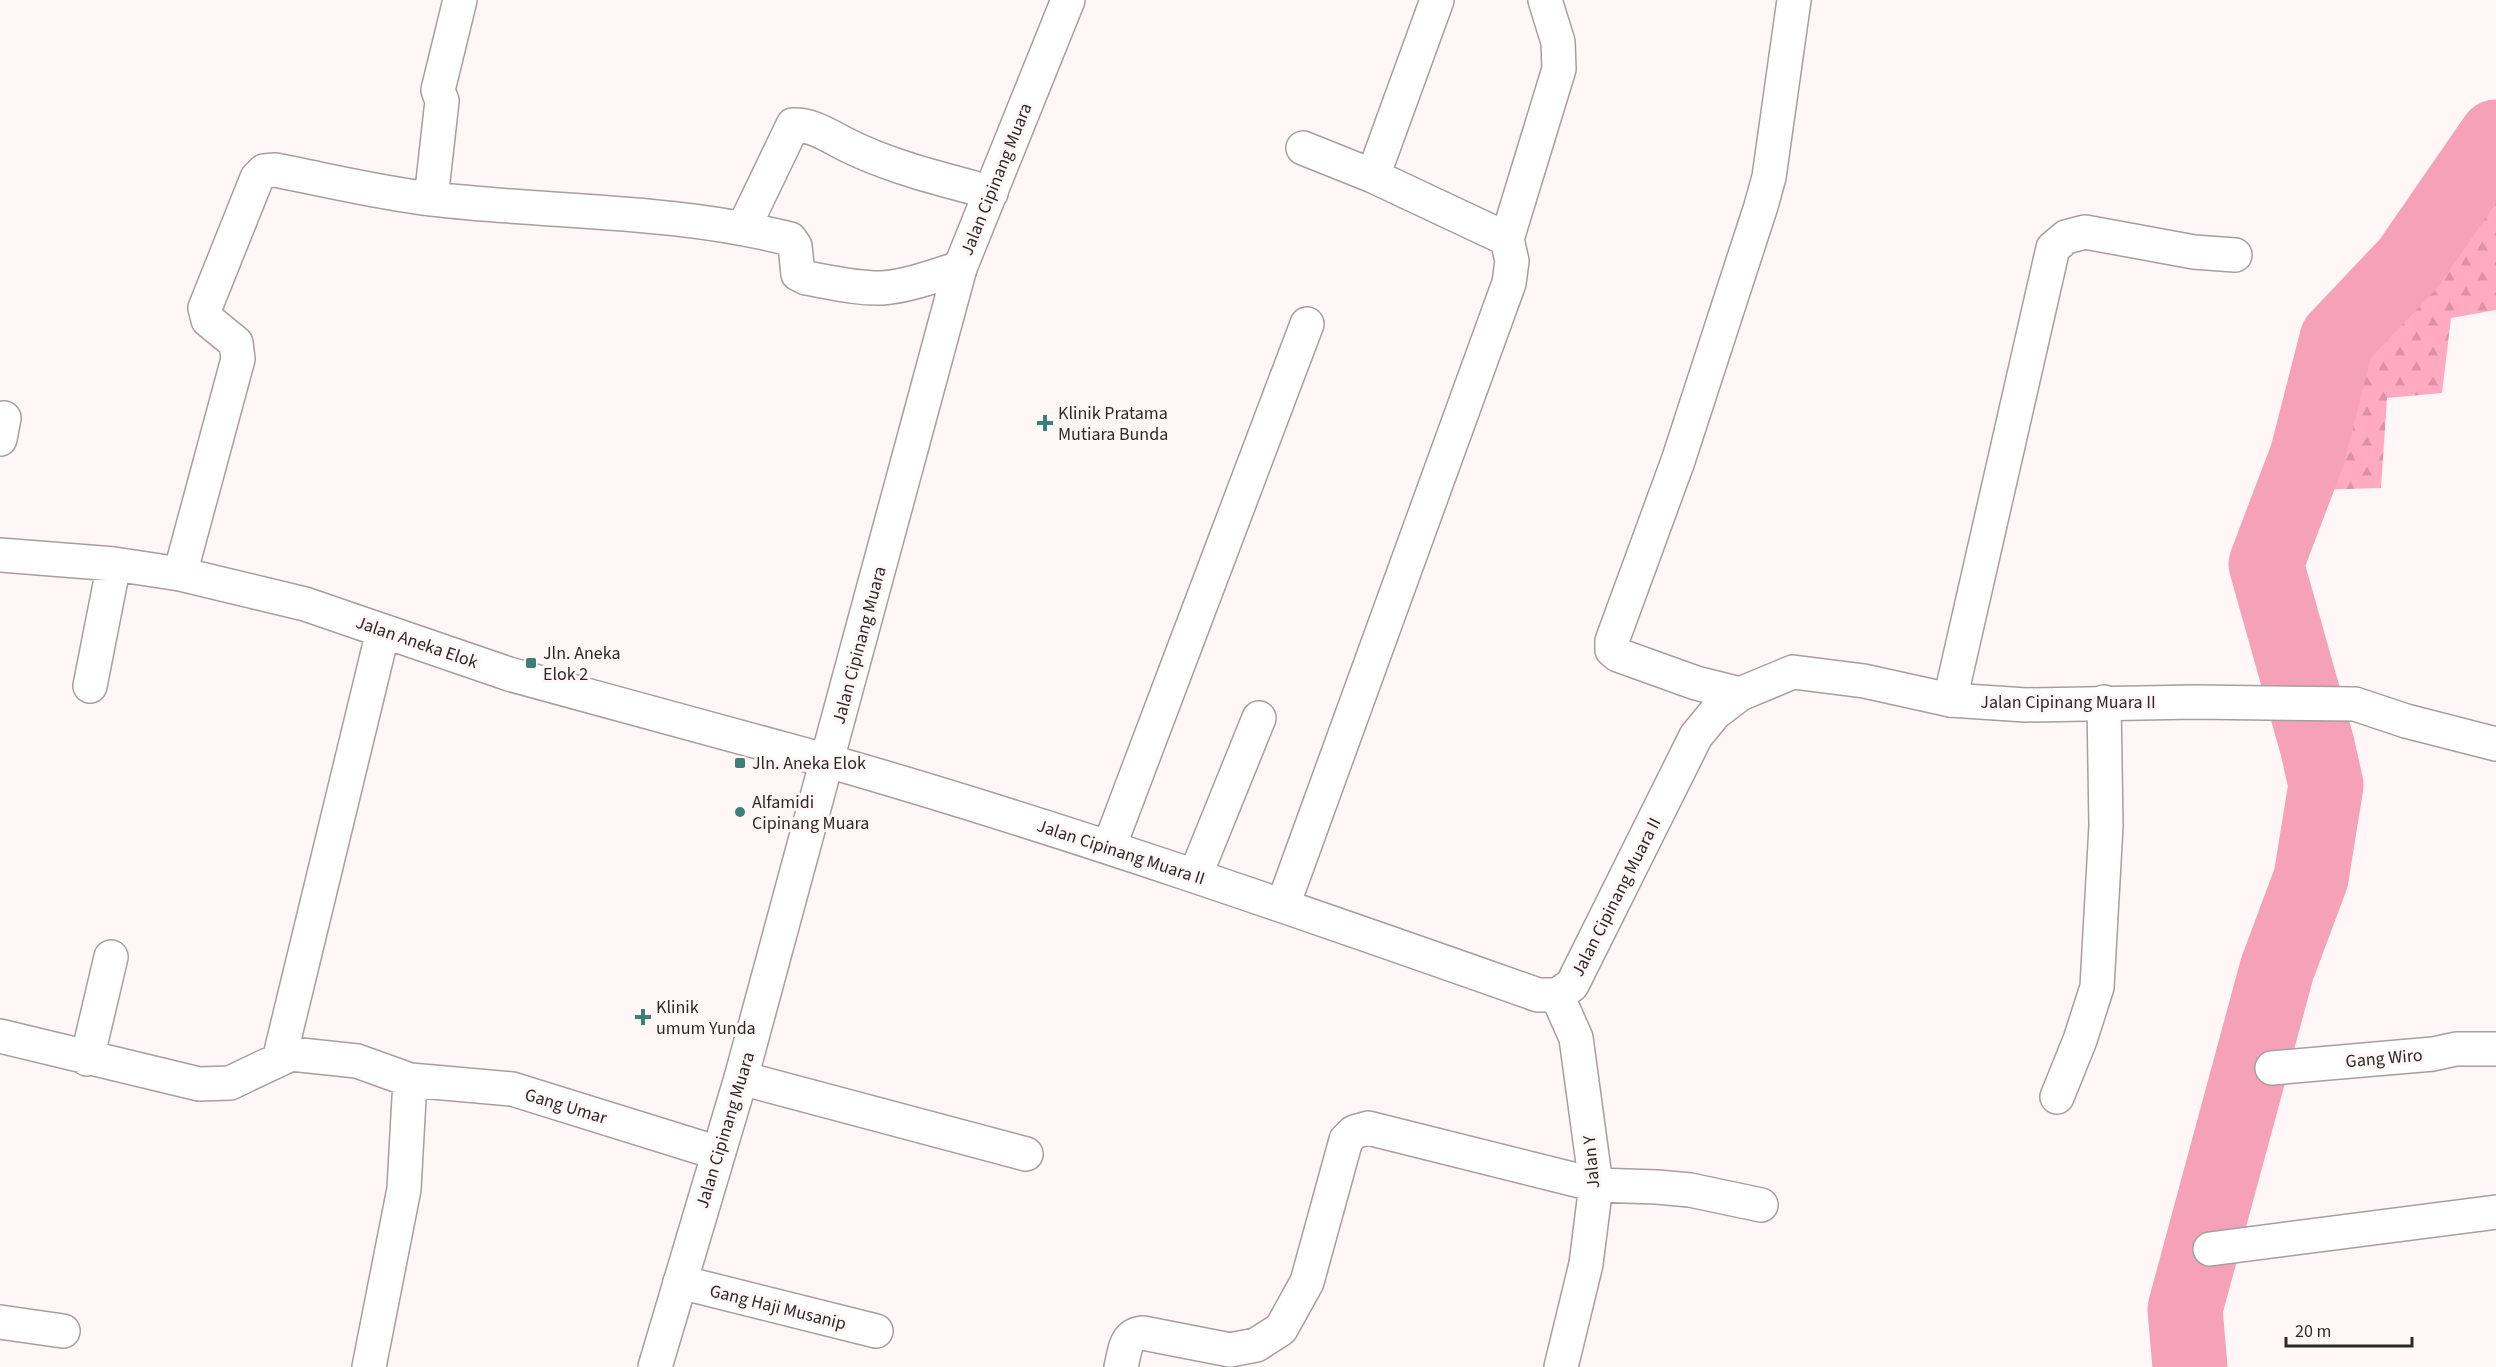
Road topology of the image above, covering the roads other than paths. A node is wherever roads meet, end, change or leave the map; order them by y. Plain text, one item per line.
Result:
1 (460, 0) edge
2 (1068, 0) edge
3 (1437, 0) edge
4 (1545, 0) edge
5 (1794, 0) edge
6 (1303, 148) dead end
7 (1373, 176) junction
8 (991, 193) junction
9 (431, 199) junction
10 (744, 227) junction
11 (1507, 239) junction
12 (2235, 255) dead end
13 (960, 268) junction
14 (1307, 324) dead end
15 (0, 555) edge
16 (114, 564) junction
17 (180, 574) junction
18 (383, 631) junction
19 (90, 686) dead end
20 (1740, 694) junction
21 (1950, 700) junction
22 (2104, 702) junction
23 (1259, 718) dead end
24 (2496, 744) edge
25 (828, 760) junction
26 (1109, 848) junction
27 (1195, 876) junction
28 (1283, 905) junction
29 (111, 957) dead end
30 (1557, 994) junction
31 (0, 1036) edge
32 (2496, 1049) edge
33 (87, 1059) junction
34 (279, 1060) junction
35 (2272, 1068) dead end
36 (741, 1078) junction
37 (410, 1080) junction
38 (2057, 1097) dead end
39 (718, 1153) junction
40 (1026, 1154) dead end
41 (1596, 1185) junction
42 (1761, 1205) dead end
43 (2496, 1212) edge
44 (2210, 1249) dead end
45 (680, 1282) junction
46 (0, 1322) edge
47 (63, 1331) dead end
48 (876, 1331) dead end
49 (369, 1367) edge
50 (655, 1367) edge
51 (1121, 1367) edge
52 (1562, 1367) edge

1 - 9 street
2 - 8 street, Jalan Cipinang Muara
3 - 7 street
4 - 11 street
5 - 20 street
6 - 7 street
7 - 11 street
8 - 10 street
8 - 13 street, Jalan Cipinang Muara
9 - 10 street
9 - 17 street
10 - 13 street
11 - 28 street
12 - 21 street
13 - 25 street, Jalan Cipinang Muara
14 - 26 street
15 - 16 street, Jalan Aneka Elok
16 - 17 street, Jalan Aneka Elok
16 - 19 street
17 - 18 street, Jalan Aneka Elok
18 - 25 street, Jalan Aneka Elok
18 - 34 street
20 - 21 street, Jalan Cipinang Muara II
20 - 30 street, Jalan Cipinang Muara II
21 - 22 street, Jalan Cipinang Muara II
22 - 24 street, Jalan Cipinang Muara II
22 - 38 street
23 - 27 street
25 - 26 street, Jalan Cipinang Muara II
25 - 36 street, Jalan Cipinang Muara
26 - 27 street, Jalan Cipinang Muara II
27 - 28 street, Jalan Cipinang Muara II
28 - 30 street, Jalan Cipinang Muara II
29 - 33 street
30 - 41 street, Jalan Y
31 - 33 street, Gang Umar
32 - 35 street, Gang Wiro
33 - 34 street, Gang Umar
34 - 37 street, Gang Umar
36 - 39 street, Jalan Cipinang Muara
36 - 40 street
37 - 39 street, Gang Umar
37 - 49 street
39 - 45 street, Jalan Cipinang Muara
41 - 42 street
41 - 51 street
41 - 52 street, Jalan Y
43 - 44 street
45 - 48 street, Gang Haji Musanip
45 - 50 street, Jalan Cipinang Muara
46 - 47 street

